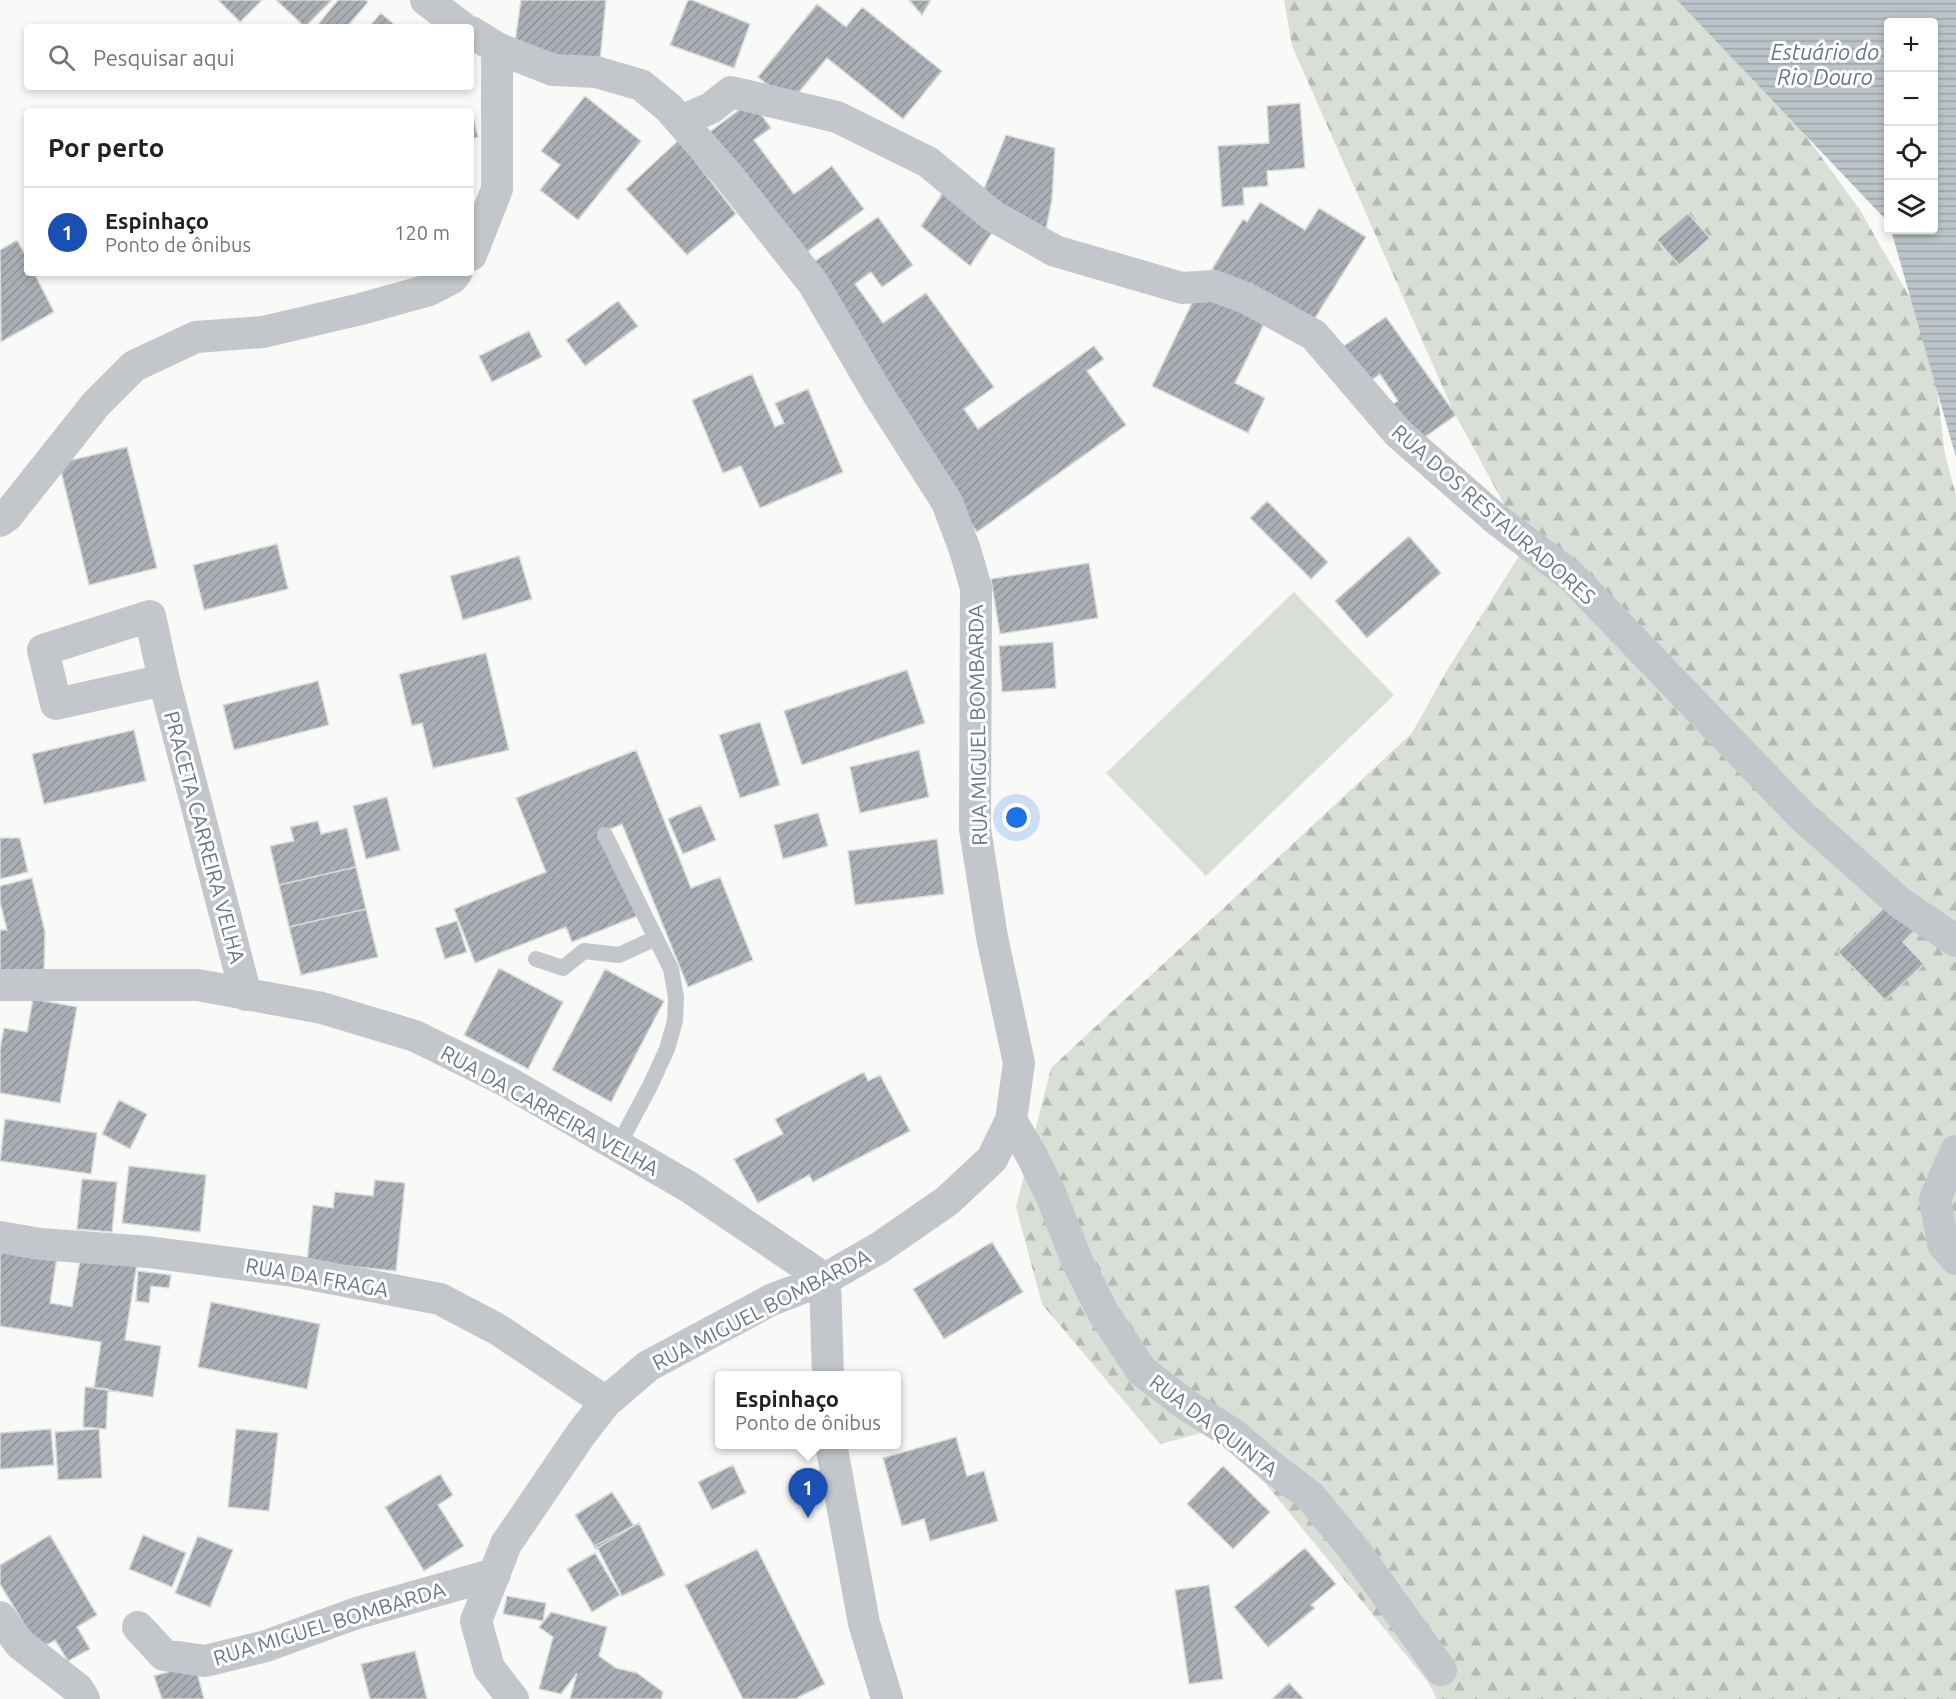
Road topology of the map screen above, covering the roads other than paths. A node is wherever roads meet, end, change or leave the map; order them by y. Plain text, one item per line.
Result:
1 (426, 0) edge
2 (458, 24) edge
3 (474, 35) edge
4 (497, 48) junction
5 (681, 121) junction
6 (474, 247) edge
7 (454, 276) edge
8 (0, 521) edge
9 (164, 680) dead end
10 (605, 835) dead end
11 (656, 938) junction
12 (1956, 941) edge
13 (536, 959) dead end
14 (0, 985) edge
15 (246, 994) junction
16 (1011, 1120) junction
17 (618, 1146) junction
18 (1956, 1151) edge
19 (0, 1237) edge
20 (1956, 1258) edge
21 (825, 1279) junction
22 (828, 1371) edge
23 (606, 1402) junction
24 (832, 1449) edge
25 (495, 1574) junction
26 (0, 1617) edge
27 (138, 1627) dead end
28 (1441, 1670) dead end
29 (84, 1699) edge
30 (513, 1699) edge
31 (887, 1699) edge

1 - 2 street
3 - 4 street, RUA MIGUEL BOMBARDA
4 - 5 street, RUA MIGUEL BOMBARDA
4 - 6 street
5 - 12 street, RUA DOS RESTAURADORES
5 - 16 street, RUA MIGUEL BOMBARDA
7 - 8 street
9 - 15 street, PRACETA CARREIRA VELHA
10 - 11 lane
11 - 13 lane
11 - 17 lane
14 - 15 street, RUA DA CARREIRA VELHA
15 - 17 street, RUA DA CARREIRA VELHA
16 - 21 street, RUA MIGUEL BOMBARDA
16 - 28 street, RUA DA QUINTA
17 - 21 street, RUA DA CARREIRA VELHA
18 - 20 street
19 - 23 street, RUA DA FRAGA
21 - 22 street
21 - 23 street, RUA MIGUEL BOMBARDA
23 - 25 street, RUA MIGUEL BOMBARDA
24 - 31 street
25 - 27 street, RUA MIGUEL BOMBARDA
25 - 30 street, RUA MIGUEL BOMBARDA
26 - 29 street

